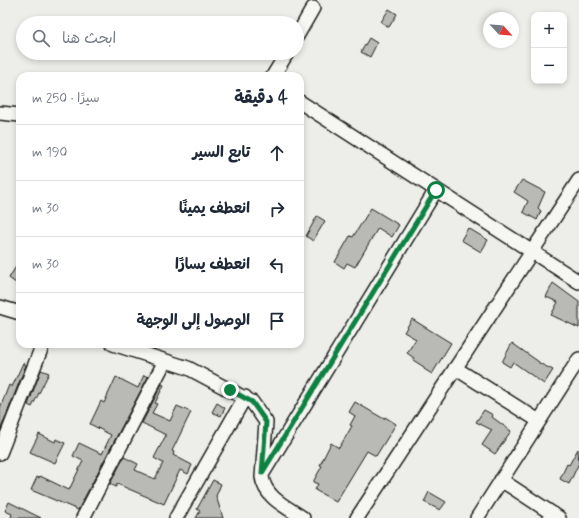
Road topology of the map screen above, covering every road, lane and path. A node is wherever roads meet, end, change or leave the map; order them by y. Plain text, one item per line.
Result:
1 (313, 8) dead end
2 (304, 24) edge
3 (283, 60) edge
4 (275, 72) edge
5 (304, 105) edge
6 (0, 113) edge
7 (16, 115) edge
8 (579, 180) edge
9 (436, 190) junction
10 (532, 252) junction
11 (579, 282) edge
12 (0, 307) edge
13 (16, 312) edge
14 (41, 348) edge
15 (125, 348) edge
16 (579, 359) edge
17 (165, 361) junction
18 (455, 368) junction
19 (245, 397) junction
20 (539, 421) junction
21 (0, 453) edge
22 (262, 473) junction
23 (501, 480) junction
24 (83, 518) edge
25 (176, 518) edge
26 (303, 518) edge
27 (357, 518) edge
28 (476, 518) edge
29 (559, 518) edge

1 - 2 street
3 - 4 street
5 - 9 street
6 - 7 street
8 - 10 street
9 - 10 street
9 - 22 street
10 - 11 street
10 - 18 street
12 - 13 street
14 - 21 street
15 - 17 street
16 - 20 street
17 - 19 street
17 - 24 street
18 - 20 street
18 - 27 street
19 - 22 street
19 - 25 street
20 - 23 street
22 - 26 street
23 - 28 street
23 - 29 street

